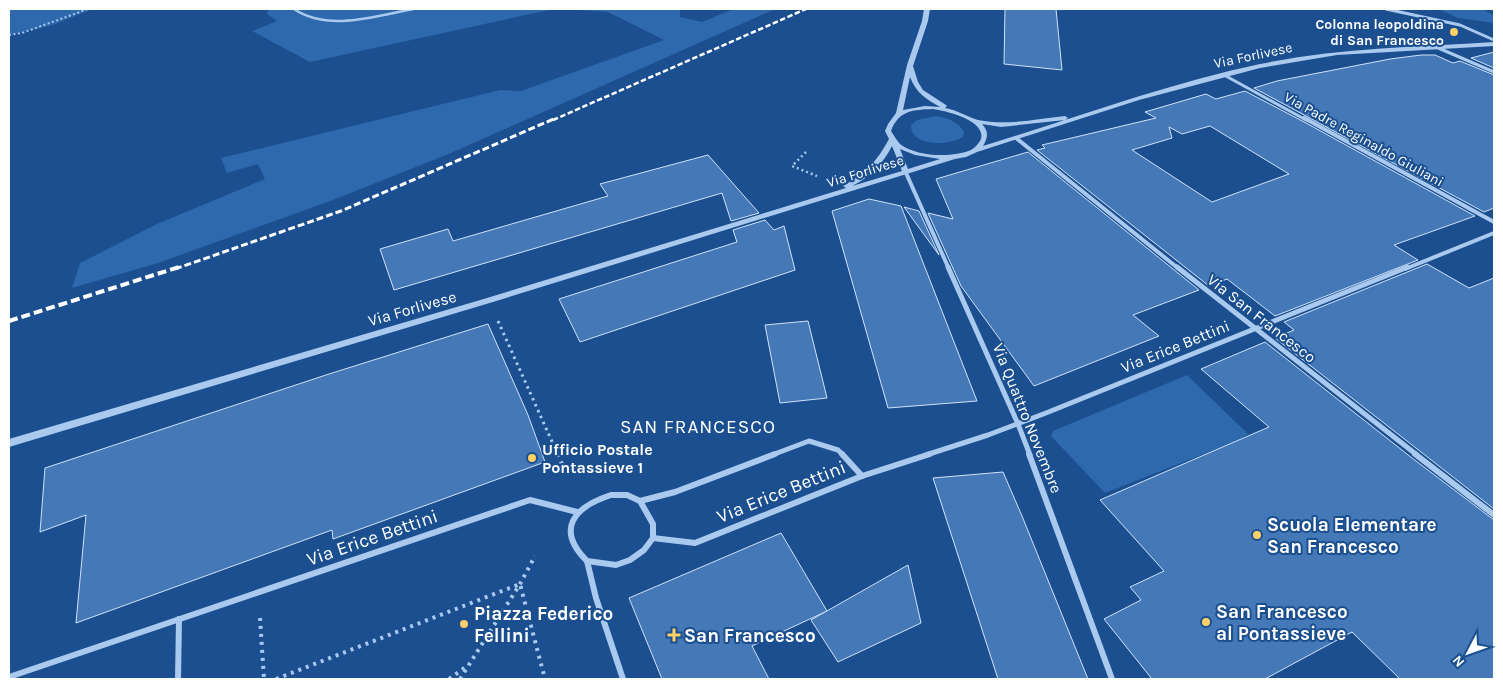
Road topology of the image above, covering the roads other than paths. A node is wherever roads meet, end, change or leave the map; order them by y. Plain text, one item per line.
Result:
1 (294, 9) edge
2 (412, 9) edge
3 (927, 9) edge
4 (1386, 9) edge
5 (1494, 42) edge
6 (1436, 47) junction
7 (910, 65) junction
8 (1494, 72) edge
9 (1224, 75) junction
10 (949, 110) junction
11 (899, 113) junction
12 (1082, 116) junction
13 (975, 121) junction
14 (1016, 138) junction
15 (892, 140) junction
16 (972, 152) junction
17 (906, 172) junction
18 (822, 198) junction
19 (1494, 222) edge
20 (1494, 233) edge
21 (1254, 329) junction
22 (1018, 424) junction
23 (9, 442) edge
24 (862, 476) junction
25 (640, 501) junction
26 (577, 512) junction
27 (1494, 515) edge
28 (653, 538) junction
29 (588, 561) junction
30 (179, 619) junction
31 (9, 676) edge
32 (178, 679) edge
33 (623, 679) edge
34 (1112, 679) edge

1 - 2 lane
3 - 7 street
4 - 5 street
5 - 6 street, Via Forlivese
6 - 8 street
6 - 9 street, Via Forlivese
7 - 10 street
7 - 11 street
9 - 12 street, Via Forlivese
9 - 19 street, Via Padre Reginaldo Giuliani
10 - 11 street, Via Forlivese
10 - 13 street, Via Forlivese
11 - 15 street, Via Forlivese
12 - 13 street, Via Forlivese
12 - 14 street, Via Forlivese
13 - 16 street
14 - 16 street, Via Forlivese
14 - 21 street, Via San Francesco
15 - 16 street, Via Forlivese
15 - 17 street
15 - 18 street, Via Forlivese
16 - 17 street, Via Forlivese
17 - 18 street, Via Forlivese
17 - 22 street, Via Quattro Novembre
18 - 23 street, Via Forlivese
20 - 21 street, Via Erice Bettini
21 - 22 street, Via Erice Bettini
21 - 27 street, Via San Francesco
22 - 24 street, Via Erice Bettini
22 - 34 street, Via Quattro Novembre
24 - 25 street, Via Erice Bettini
24 - 28 street, Via Erice Bettini
25 - 26 street, Via Erice Bettini
25 - 28 street
26 - 29 street
26 - 30 street, Via Erice Bettini
28 - 29 street
29 - 33 street
30 - 31 street, Via Erice Bettini
30 - 32 street

